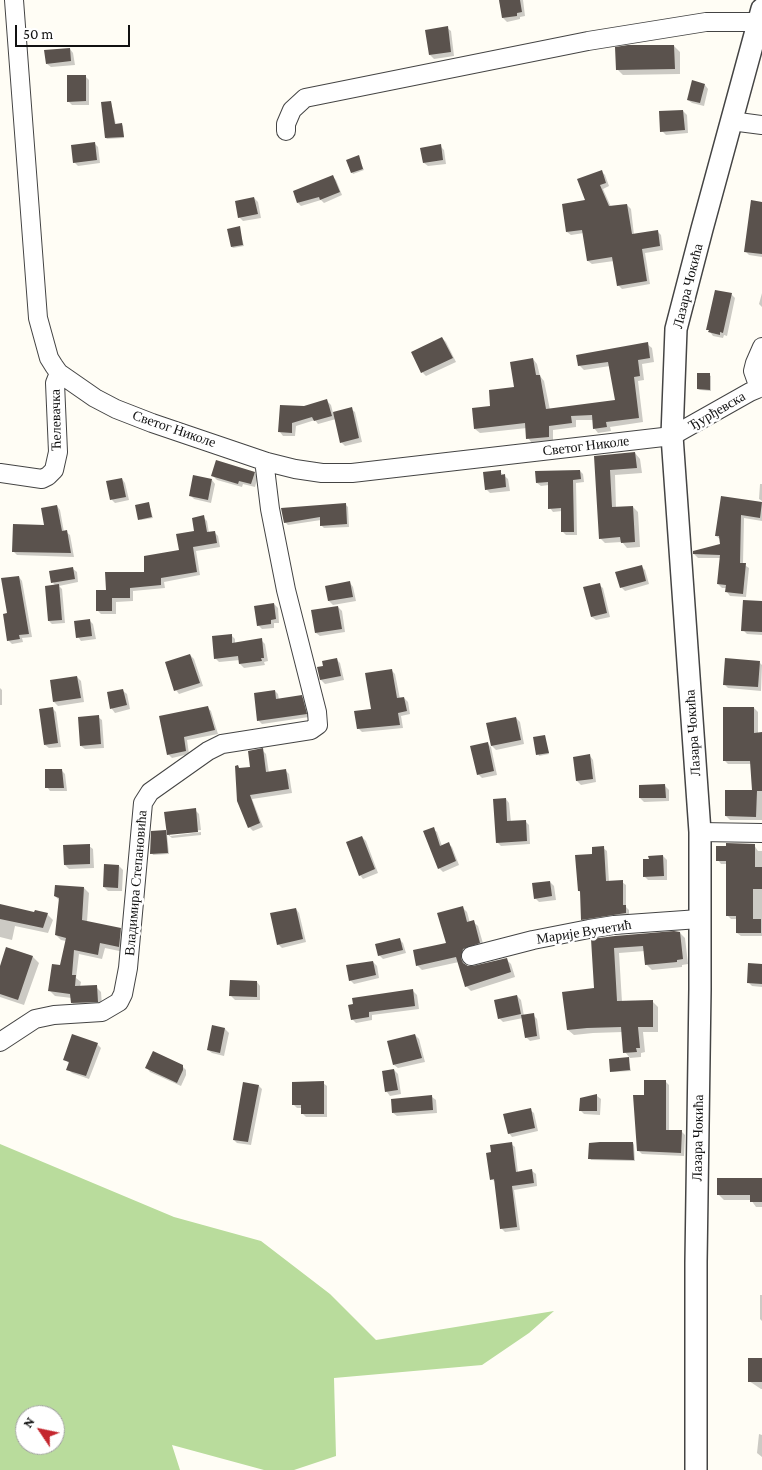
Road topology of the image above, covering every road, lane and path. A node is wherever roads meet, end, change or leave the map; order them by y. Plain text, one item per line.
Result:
1 (14, 0) edge
2 (760, 15) edge
3 (731, 121) junction
4 (762, 125) edge
5 (286, 131) dead end
6 (762, 347) edge
7 (59, 373) junction
8 (760, 387) edge
9 (672, 436) junction
10 (267, 462) junction
11 (0, 473) edge
12 (700, 832) junction
13 (762, 833) edge
14 (699, 919) junction
15 (471, 956) dead end
16 (0, 1042) edge
17 (696, 1470) edge

1 - 7 street, Светог Николе
2 - 3 street, Лазара Чокића
2 - 5 street
3 - 4 street
3 - 9 street, Лазара Чокића
6 - 8 street
7 - 10 street, Светог Николе
7 - 11 street, Ћелевачка
8 - 9 street, Ђурђевска
9 - 10 street, Светог Николе
9 - 12 street, Лазара Чокића
10 - 16 street, Владимира Степановића
12 - 13 street
12 - 14 street, Лазара Чокића
14 - 15 street, Марије Вучетић
14 - 17 street, Лазара Чокића

